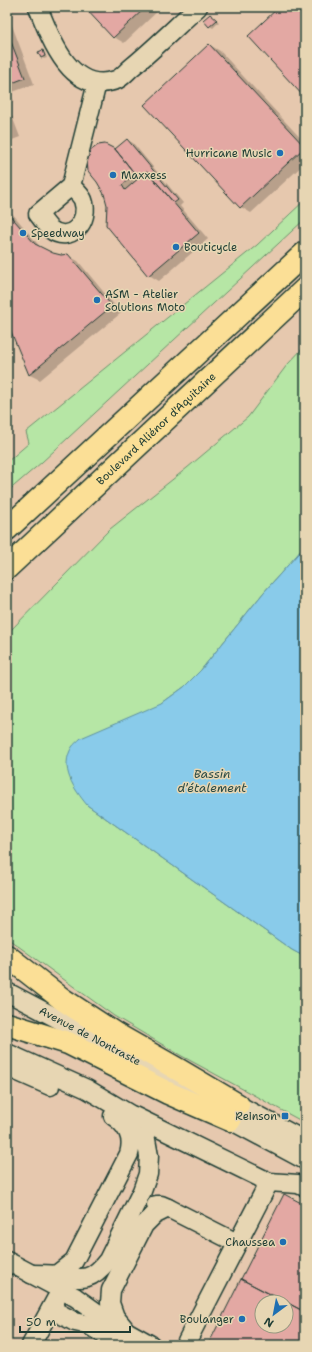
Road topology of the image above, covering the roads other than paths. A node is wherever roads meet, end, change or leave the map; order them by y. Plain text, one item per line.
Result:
1 (38, 7) edge
2 (198, 7) edge
3 (97, 83) junction
4 (71, 186) dead end
5 (305, 253) edge
6 (305, 289) edge
7 (7, 530) edge
8 (7, 568) edge
9 (7, 956) edge
10 (7, 992) edge
11 (7, 1024) edge
12 (7, 1053) edge
13 (7, 1067) edge
14 (234, 1113) junction
15 (131, 1115) junction
16 (305, 1141) edge
17 (305, 1160) edge
18 (269, 1182) junction
19 (305, 1187) edge
20 (168, 1208) junction
21 (125, 1224) junction
22 (237, 1243) junction
23 (7, 1261) edge
24 (58, 1282) junction
25 (51, 1309) junction
26 (124, 1339) edge
27 (188, 1343) edge
28 (32, 1345) edge
29 (151, 1345) edge

1 - 3 street
2 - 3 street
3 - 4 street
5 - 7 highway
6 - 8 highway, Boulevard Aliénor d'Aquitaine
9 - 14 highway
10 - 14 street, Avenue de Nontraste
11 - 14 highway
12 - 15 street
13 - 24 street
14 - 16 street, Avenue de Nontraste
14 - 17 street, Avenue de Nontraste
15 - 18 street
15 - 21 street
18 - 19 street
18 - 22 street
20 - 21 street
20 - 22 street
20 - 26 street
21 - 24 street
22 - 27 street
23 - 24 street
24 - 25 street
24 - 26 street
25 - 26 street
25 - 28 street
26 - 29 street

